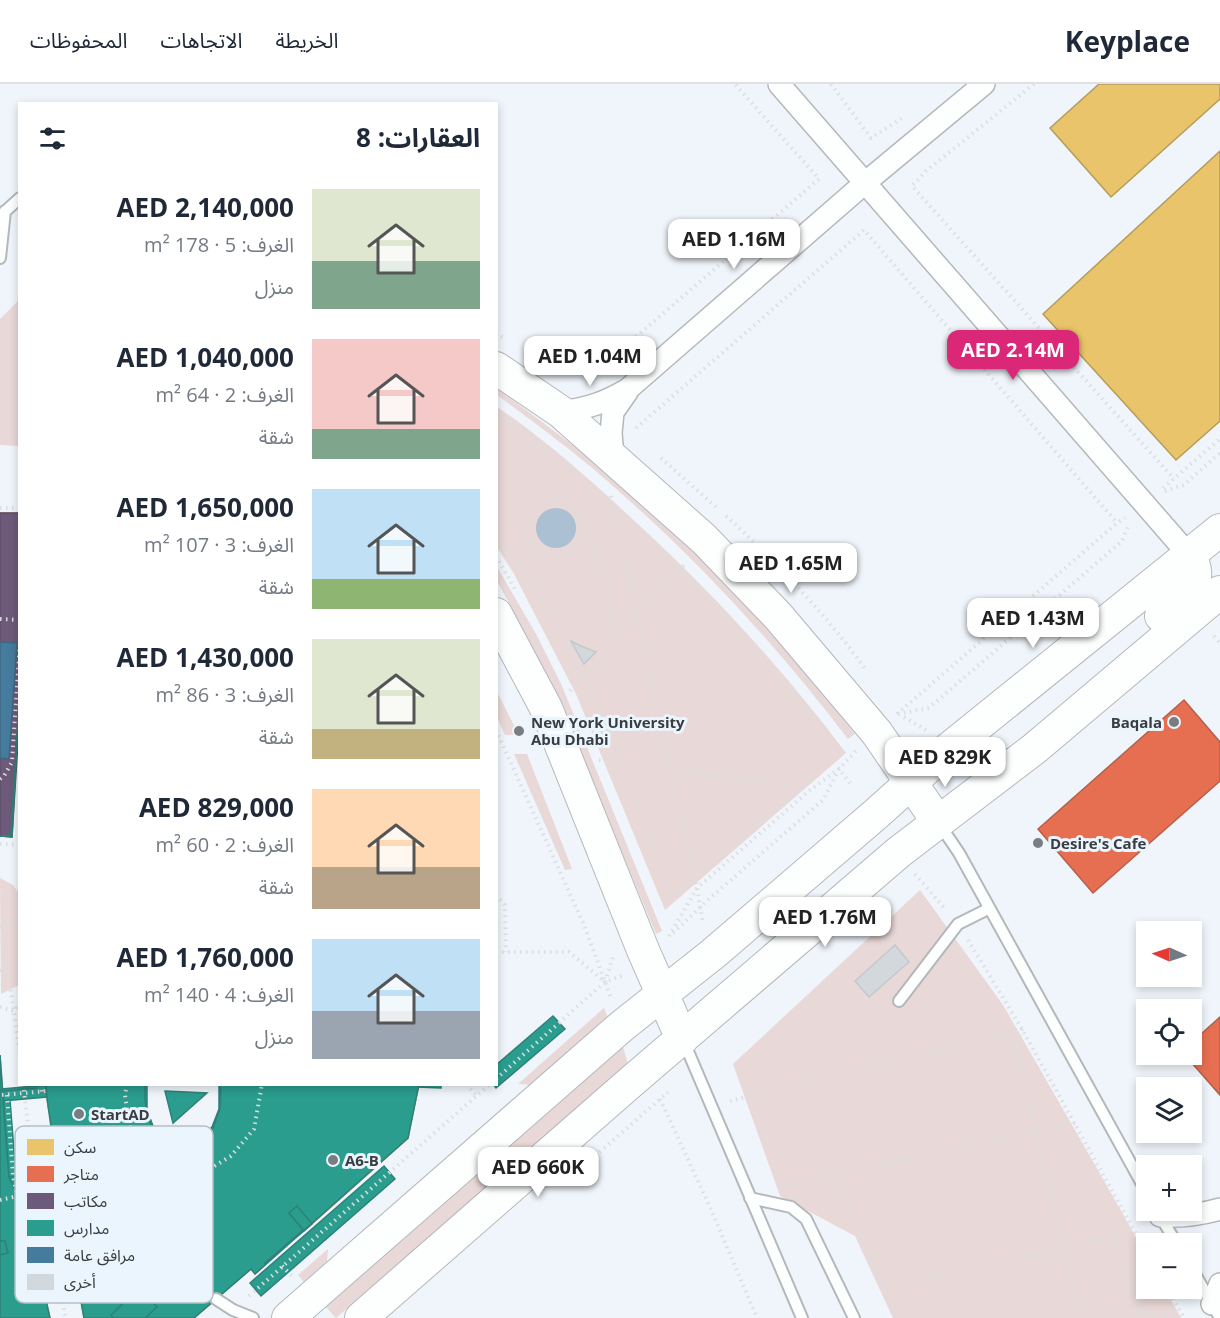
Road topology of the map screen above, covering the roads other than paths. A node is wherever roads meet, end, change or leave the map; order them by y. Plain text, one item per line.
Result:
1 (779, 84) edge
2 (984, 84) edge
3 (866, 182) junction
4 (18, 200) edge
5 (3, 214) edge
6 (0, 258) edge
7 (498, 369) edge
8 (628, 388) junction
9 (561, 412) junction
10 (613, 457) junction
11 (1220, 530) edge
12 (1189, 555) junction
13 (1220, 592) edge
14 (498, 618) edge
15 (1034, 749) junction
16 (911, 783) junction
17 (938, 822) junction
18 (988, 909) junction
19 (662, 994) junction
20 (898, 1001) dead end
21 (682, 1040) junction
22 (1136, 1173) edge
23 (750, 1197) junction
24 (1220, 1209) edge
25 (1202, 1215) edge
26 (1220, 1284) edge
27 (1202, 1286) edge
28 (216, 1299) dead end
29 (1216, 1311) edge
30 (253, 1318) edge
31 (288, 1318) edge
32 (362, 1318) edge
33 (802, 1318) edge
34 (854, 1318) edge

1 - 3 street
2 - 3 street
3 - 8 street
3 - 12 street
4 - 5 lane
5 - 6 lane
7 - 9 street
8 - 9 street
8 - 10 street
9 - 10 street
10 - 16 street
11 - 12 street
12 - 15 street
12 - 16 street
13 - 15 street
14 - 19 street
15 - 17 street
16 - 17 street
16 - 19 street
17 - 18 lane
17 - 21 street
18 - 20 lane
18 - 22 lane
19 - 21 street
19 - 31 street
21 - 23 lane
21 - 32 street
23 - 33 lane
23 - 34 lane
24 - 25 street
26 - 29 street
27 - 29 lane
28 - 30 lane

